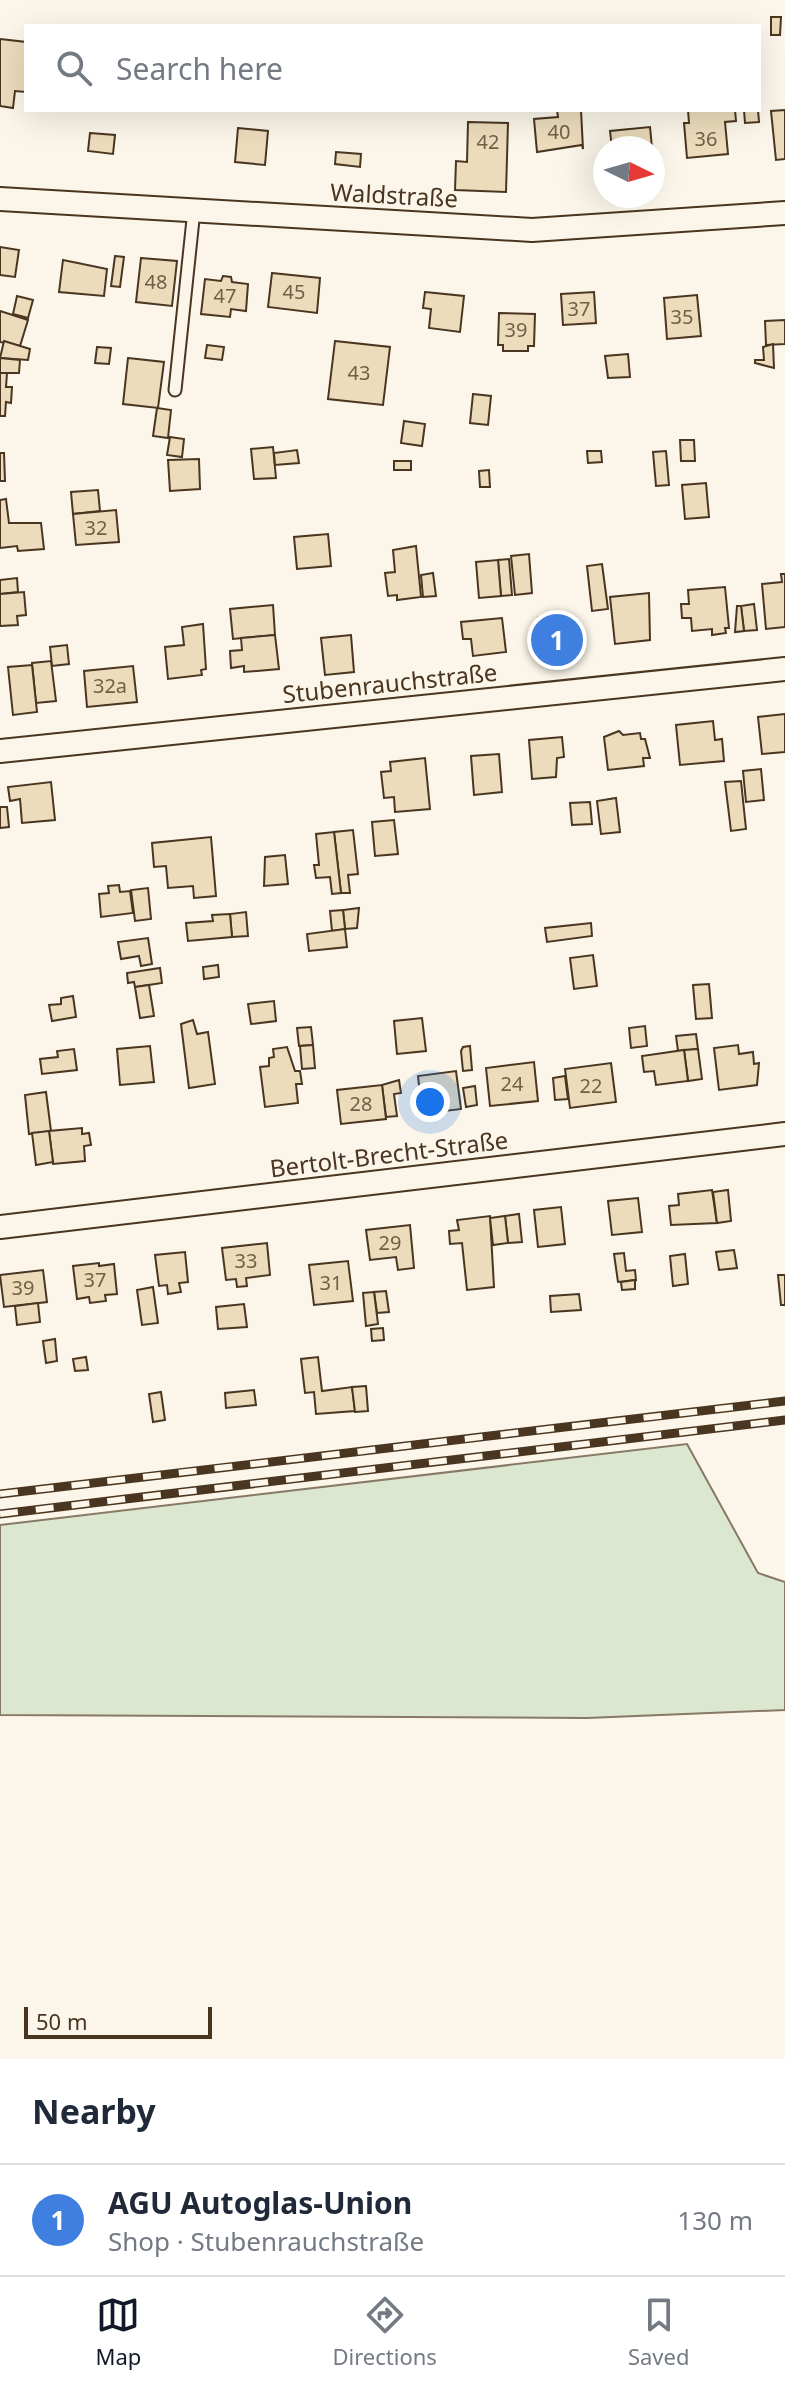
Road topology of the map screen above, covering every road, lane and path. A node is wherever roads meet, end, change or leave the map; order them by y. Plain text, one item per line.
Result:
1 (0, 199) edge
2 (194, 210) junction
3 (785, 213) edge
4 (175, 390) dead end
5 (785, 669) edge
6 (0, 751) edge
7 (785, 1134) edge
8 (0, 1227) edge

1 - 2 street, Waldstraße
2 - 3 street, Waldstraße
2 - 4 lane
5 - 6 street, Stubenrauchstraße
7 - 8 street, Bertolt-Brecht-Straße

